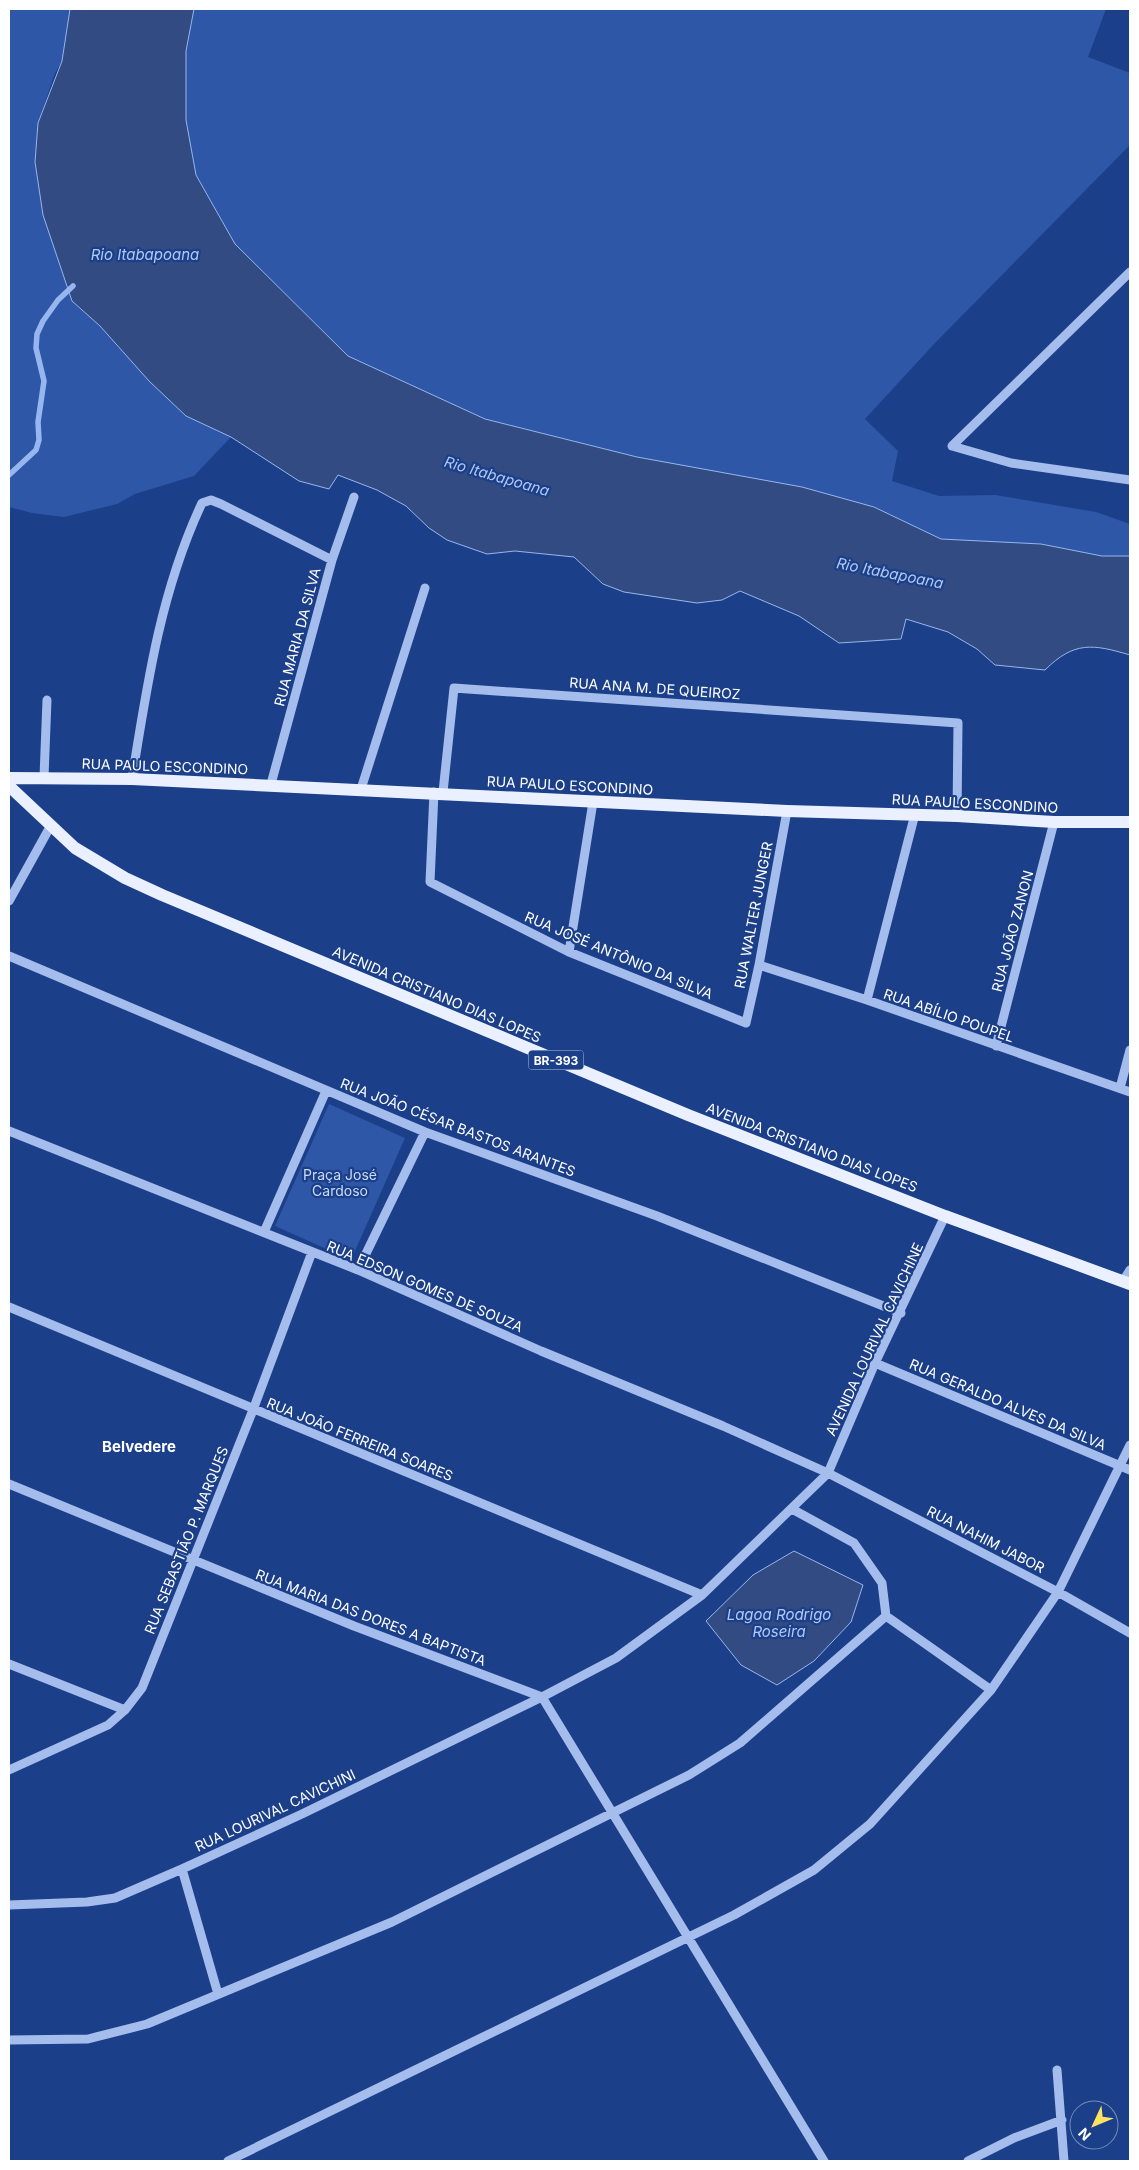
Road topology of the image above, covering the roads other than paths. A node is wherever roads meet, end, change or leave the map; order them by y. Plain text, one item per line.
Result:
1 (1130, 272) edge
2 (1130, 480) edge
3 (354, 498) dead end
4 (332, 560) junction
5 (425, 588) dead end
6 (47, 700) dead end
7 (44, 777) junction
8 (9, 778) edge
9 (132, 779) junction
10 (271, 784) junction
11 (9, 786) edge
12 (361, 789) junction
13 (439, 792) junction
14 (593, 802) junction
15 (787, 811) junction
16 (915, 814) junction
17 (957, 816) junction
18 (1054, 822) junction
19 (1130, 822) edge
20 (50, 827) junction
21 (9, 901) edge
22 (569, 952) junction
23 (9, 956) edge
24 (759, 965) junction
25 (867, 1000) junction
26 (746, 1023) joint
27 (996, 1046) junction
28 (1130, 1050) edge
29 (1120, 1088) junction
30 (326, 1091) junction
31 (1130, 1092) edge
32 (9, 1131) edge
33 (426, 1132) junction
34 (945, 1216) junction
35 (264, 1232) junction
36 (312, 1252) junction
37 (358, 1270) junction
38 (1128, 1279) edge
39 (9, 1307) edge
40 (901, 1313) junction
41 (876, 1363) junction
42 (253, 1410) junction
43 (1130, 1445) edge
44 (1120, 1466) junction
45 (1130, 1470) edge
46 (828, 1473) junction
47 (9, 1484) edge
48 (792, 1509) junction
49 (192, 1561) junction
50 (1058, 1592) junction
51 (702, 1595) junction
52 (886, 1616) junction
53 (1130, 1632) edge
54 (9, 1664) edge
55 (992, 1690) junction
56 (542, 1698) junction
57 (125, 1710) junction
58 (9, 1770) edge
59 (612, 1813) junction
60 (182, 1869) junction
61 (9, 1905) edge
62 (688, 1938) junction
63 (218, 1994) junction
64 (9, 2040) edge
65 (1057, 2070) dead end
66 (1062, 2120) junction
67 (228, 2161) edge
68 (824, 2161) edge
69 (968, 2161) edge
70 (1064, 2161) edge

1 - 2 street
3 - 4 street, RUA MARIA DA SILVA
4 - 9 street
4 - 10 street, RUA MARIA DA SILVA
5 - 12 street
6 - 7 street
7 - 8 main road, RUA PAULO ESCONDINO
7 - 9 main road, RUA PAULO ESCONDINO
9 - 10 main road, RUA PAULO ESCONDINO
10 - 12 main road, RUA PAULO ESCONDINO
11 - 20 main road, AVENIDA CRISTIANO DIAS LOPES / BR-393
12 - 13 main road, RUA PAULO ESCONDINO
13 - 14 main road, RUA PAULO ESCONDINO
13 - 17 street, RUA ANA M. DE QUEIROZ
13 - 22 street, RUA JOSÉ ANTÔNIO DA SILVA
14 - 15 main road, RUA PAULO ESCONDINO
14 - 22 street
15 - 16 main road, RUA PAULO ESCONDINO
15 - 24 street, RUA WALTER JUNGER
16 - 17 main road, RUA PAULO ESCONDINO
16 - 25 street
17 - 18 main road, RUA PAULO ESCONDINO
18 - 19 main road, RUA PAULO ESCONDINO
18 - 27 street, RUA JOÃO ZANON
20 - 21 street
20 - 34 main road, AVENIDA CRISTIANO DIAS LOPES / BR-393
22 - 26 street, RUA JOSÉ ANTÔNIO DA SILVA
23 - 30 street, RUA JOÃO CÉSAR BASTOS ARANTES
24 - 25 street, RUA ABÍLIO POUPEL
24 - 26 street, RUA WALTER JUNGER
25 - 27 street, RUA ABÍLIO POUPEL
27 - 29 street, RUA ABÍLIO POUPEL
28 - 29 street
29 - 31 street, RUA ABÍLIO POUPEL
30 - 33 street, RUA JOÃO CÉSAR BASTOS ARANTES
30 - 35 street
32 - 35 street, RUA EDSON GOMES DE SOUZA
33 - 37 street
33 - 40 street, RUA JOÃO CÉSAR BASTOS ARANTES
34 - 38 main road, AVENIDA CRISTIANO DIAS LOPES / BR-393
34 - 40 street, AVENIDA LOURIVAL CAVICHINE
35 - 36 street, RUA EDSON GOMES DE SOUZA
36 - 37 street, RUA EDSON GOMES DE SOUZA
36 - 42 street, RUA SEBASTIÃO P. MARQUES
37 - 46 street, RUA EDSON GOMES DE SOUZA
39 - 42 street, RUA JOÃO FERREIRA SOARES
40 - 41 street, AVENIDA LOURIVAL CAVICHINE
41 - 44 street, RUA GERALDO ALVES DA SILVA
41 - 46 street, AVENIDA LOURIVAL CAVICHINE
42 - 49 street, RUA SEBASTIÃO P. MARQUES
42 - 51 street, RUA JOÃO FERREIRA SOARES
43 - 44 street
44 - 45 street, RUA GERALDO ALVES DA SILVA
44 - 50 street
46 - 48 street, RUA LOURIVAL CAVICHINI
46 - 50 street, RUA NAHIM JABOR
47 - 49 street, RUA MARIA DAS DORES A BAPTISTA
48 - 51 street, RUA LOURIVAL CAVICHINI
48 - 52 street
49 - 56 street, RUA MARIA DAS DORES A BAPTISTA
49 - 57 street, RUA SEBASTIÃO P. MARQUES
50 - 53 street, RUA NAHIM JABOR
50 - 55 street
51 - 56 street, RUA LOURIVAL CAVICHINI
52 - 55 street
52 - 59 street
54 - 57 street
55 - 62 street
56 - 59 street
56 - 60 street, RUA LOURIVAL CAVICHINI
57 - 58 street, RUA SEBASTIÃO P. MARQUES
59 - 62 street
59 - 63 street
60 - 61 street, RUA LOURIVAL CAVICHINI
60 - 63 street
62 - 67 street
62 - 68 street
63 - 64 street
65 - 66 street
66 - 69 street
66 - 70 street

